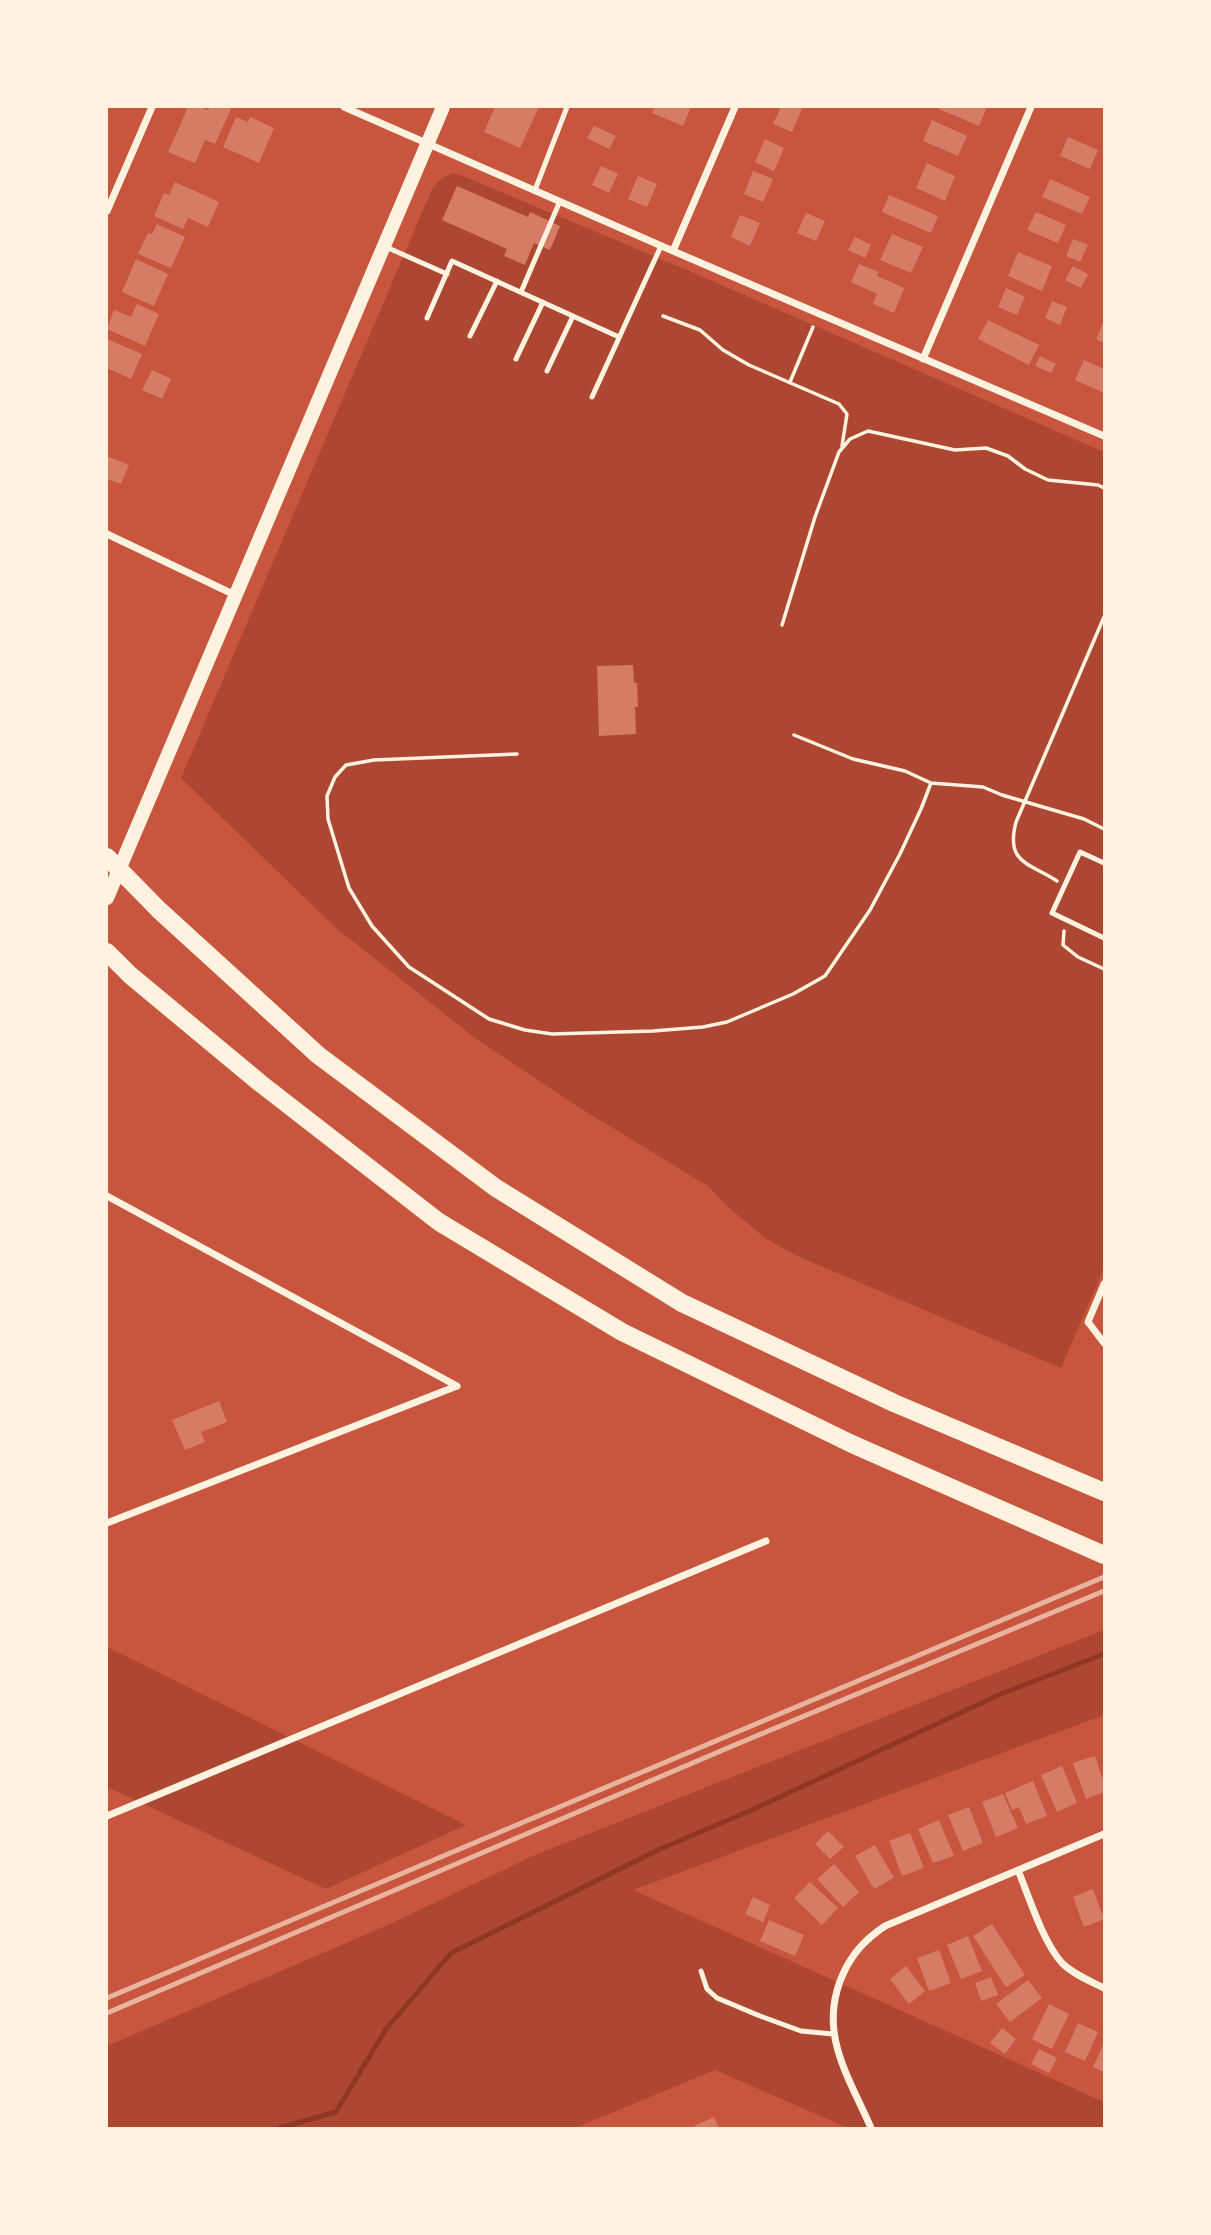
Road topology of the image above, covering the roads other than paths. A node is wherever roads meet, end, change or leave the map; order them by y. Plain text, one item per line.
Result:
1 (152, 107) edge
2 (344, 107) edge
3 (443, 107) edge
4 (567, 107) edge
5 (735, 107) edge
6 (1031, 107) edge
7 (428, 143) junction
8 (535, 190) junction
9 (560, 201) junction
10 (107, 211) edge
11 (384, 246) junction
12 (661, 246) junction
13 (673, 251) junction
14 (447, 274) junction
15 (497, 281) junction
16 (521, 292) junction
17 (543, 302) junction
18 (573, 316) junction
19 (428, 318) dead end
20 (470, 336) dead end
21 (619, 337) junction
22 (516, 359) dead end
23 (923, 359) junction
24 (547, 371) dead end
25 (592, 397) dead end
26 (1104, 436) edge
27 (107, 534) edge
28 (236, 595) junction
29 (107, 857) edge
30 (1104, 863) edge
31 (107, 898) edge
32 (1104, 937) edge
33 (107, 951) edge
34 (107, 1196) edge
35 (1104, 1284) edge
36 (1104, 1343) edge
37 (1104, 1493) edge
38 (107, 1523) edge
39 (766, 1541) dead end
40 (1104, 1555) edge
41 (107, 1816) edge
42 (1104, 1834) edge
43 (1018, 1870) junction
44 (701, 1971) dead end
45 (1104, 1988) edge
46 (833, 2034) junction
47 (871, 2128) edge

1 - 10 street
2 - 7 street
3 - 7 main road
4 - 8 lane
5 - 13 street
6 - 23 street
7 - 8 street
7 - 11 main road
8 - 9 street
9 - 12 street
9 - 16 lane
11 - 14 lane
11 - 28 main road
12 - 13 street
12 - 21 lane
13 - 23 street
14 - 15 lane
14 - 19 lane
15 - 16 lane
15 - 20 lane
16 - 17 lane
17 - 18 lane
17 - 22 lane
18 - 21 lane
18 - 24 lane
21 - 25 lane
23 - 26 street
27 - 28 street
28 - 31 main road
29 - 37 highway
30 - 32 lane
33 - 40 highway
34 - 38 street
35 - 36 street
39 - 41 street
42 - 43 street
43 - 45 street
43 - 46 street
44 - 46 lane
46 - 47 street

